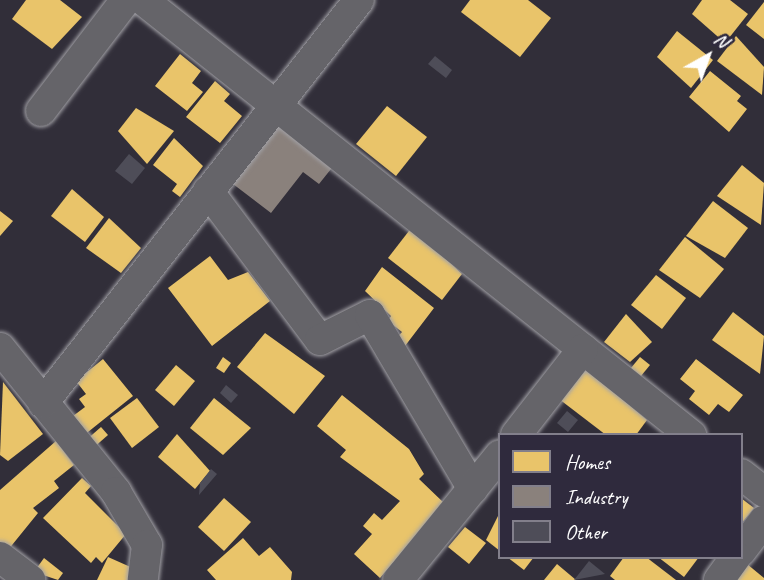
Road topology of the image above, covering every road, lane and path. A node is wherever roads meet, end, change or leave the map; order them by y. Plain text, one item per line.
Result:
1 (126, 0) edge
2 (143, 0) edge
3 (359, 0) edge
4 (275, 106) junction
5 (41, 111) dead end
6 (208, 191) junction
7 (0, 348) edge
8 (583, 349) junction
9 (43, 402) junction
10 (518, 433) edge
11 (688, 433) edge
12 (498, 458) edge
13 (743, 476) edge
14 (473, 489) junction
15 (764, 492) edge
16 (764, 521) edge
17 (743, 548) edge
18 (0, 557) edge
19 (735, 559) edge
20 (30, 580) edge
21 (143, 580) edge
22 (398, 580) edge
23 (719, 580) edge

1 - 5 street
2 - 4 street
3 - 4 street
4 - 6 street
4 - 8 street
6 - 9 street
6 - 14 street
7 - 9 street
8 - 10 street
8 - 11 street
9 - 21 street
12 - 14 street
13 - 15 street
14 - 22 street
16 - 17 street
18 - 20 street
19 - 23 street

